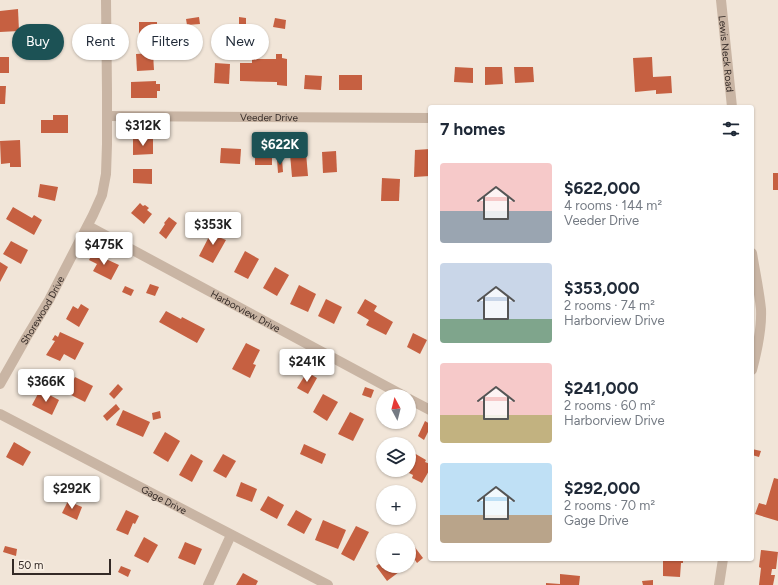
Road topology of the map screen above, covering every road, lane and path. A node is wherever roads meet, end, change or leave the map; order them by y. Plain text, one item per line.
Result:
1 (106, 0) edge
2 (722, 0) edge
3 (732, 105) edge
4 (107, 116) junction
5 (428, 118) edge
6 (88, 226) junction
7 (754, 265) edge
8 (754, 362) edge
9 (0, 384) edge
10 (391, 389) edge
11 (416, 403) edge
12 (428, 409) edge
13 (0, 414) edge
14 (231, 535) junction
15 (723, 561) edge
16 (208, 585) edge
17 (328, 585) edge
18 (719, 585) edge

1 - 4 street, Shorewood Drive
2 - 3 street, Lewis Neck Road
4 - 5 street, Veeder Drive
4 - 6 street, Shorewood Drive
6 - 9 street, Shorewood Drive
6 - 10 street, Harborview Drive
7 - 8 street
11 - 12 street
13 - 14 street, Gage Drive
14 - 16 street
14 - 17 street, Gage Drive
15 - 18 street

